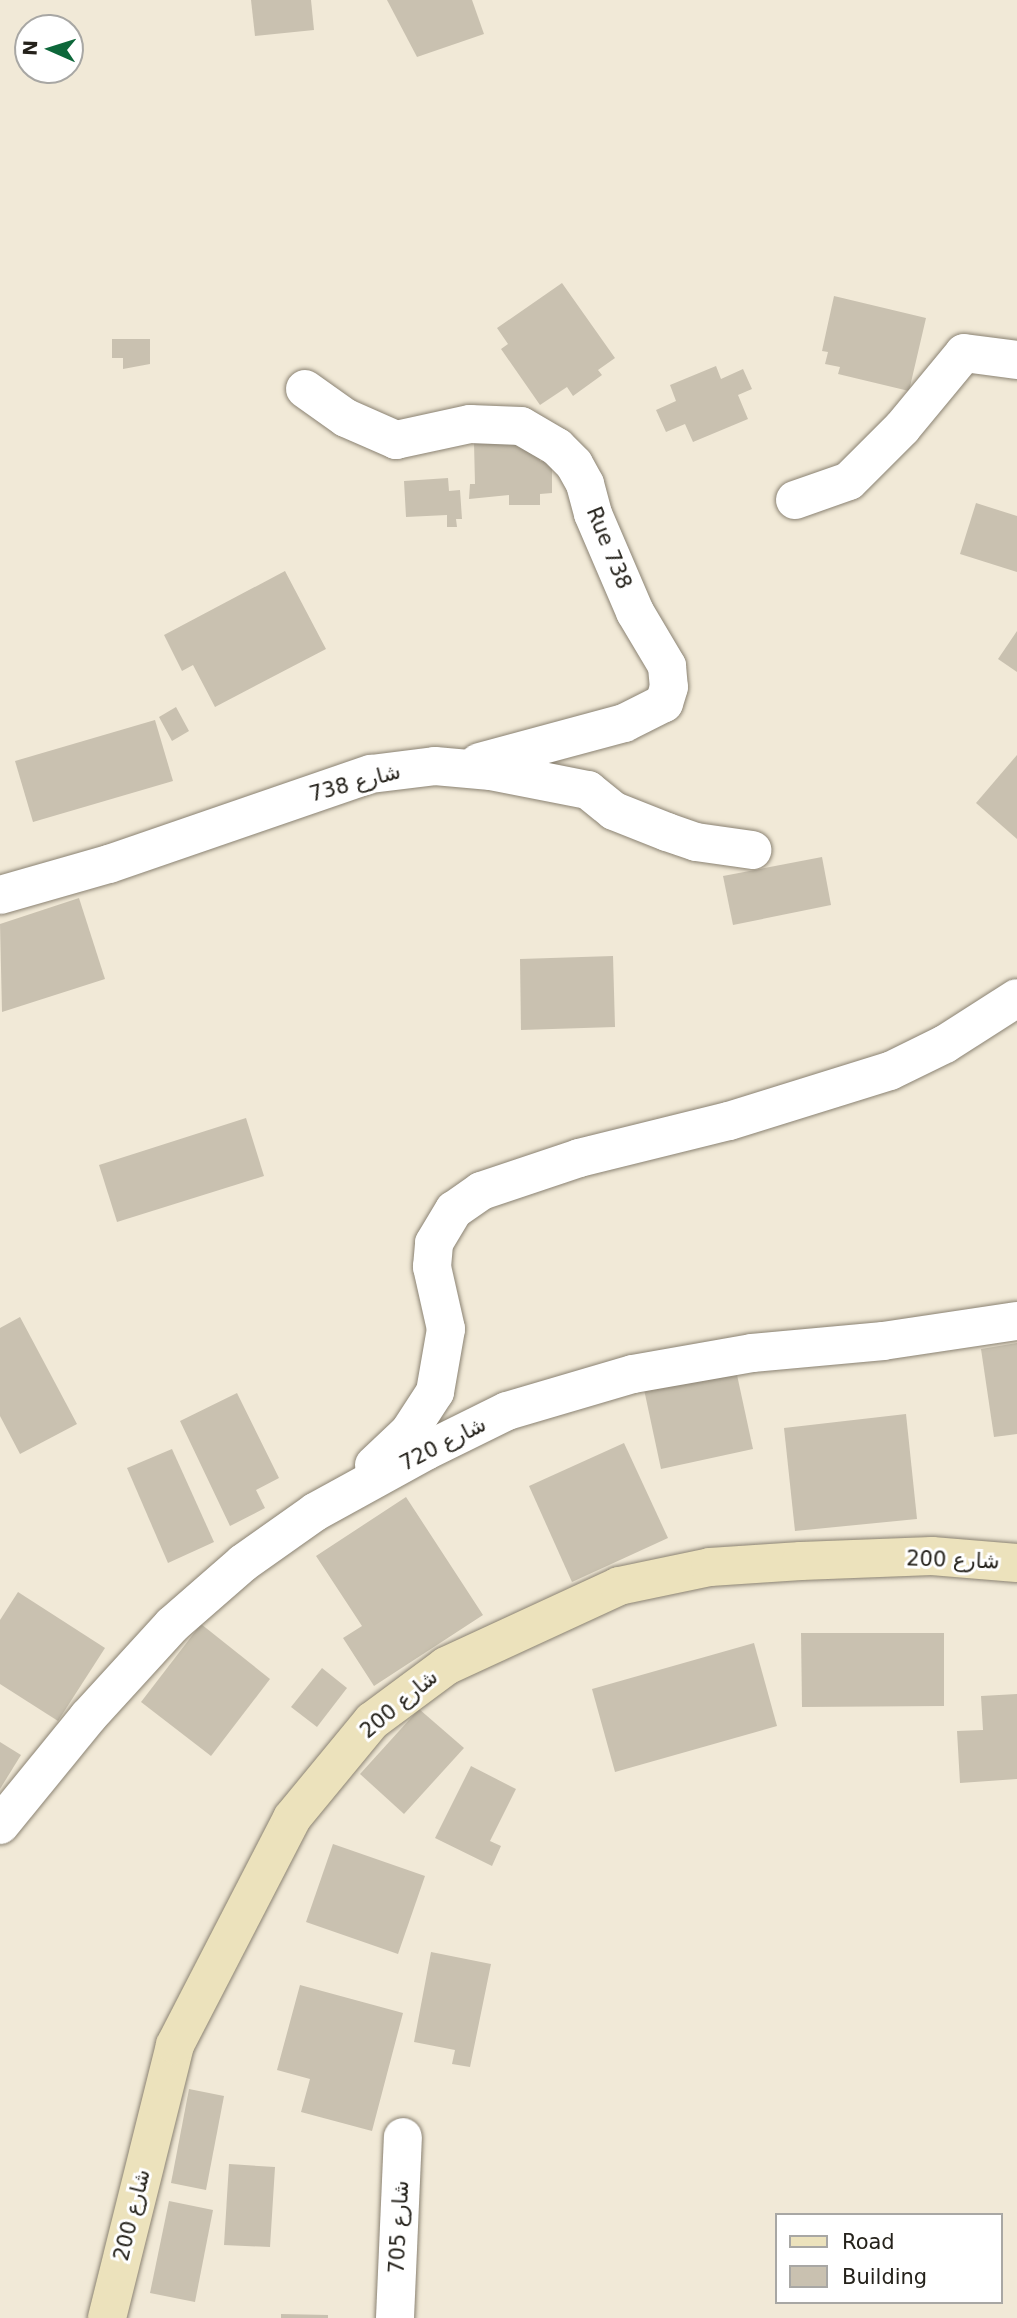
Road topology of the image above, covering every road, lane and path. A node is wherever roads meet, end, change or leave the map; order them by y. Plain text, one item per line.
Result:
1 (1017, 360) edge
2 (305, 389) dead end
3 (795, 500) dead end
4 (457, 767) junction
5 (752, 850) dead end
6 (0, 895) edge
7 (1017, 998) edge
8 (1017, 1321) edge
9 (315, 1512) junction
10 (1017, 1563) edge
11 (0, 1825) edge
12 (403, 2137) dead end
13 (107, 2318) edge
14 (395, 2318) edge

1 - 3 street
2 - 4 street, Rue 738
4 - 5 street, شارع 738
4 - 6 street, شارع 738
7 - 9 street
8 - 9 street, شارع 720
9 - 11 street, شارع 720
10 - 13 main road, شارع 200
12 - 14 street, شارع 705

